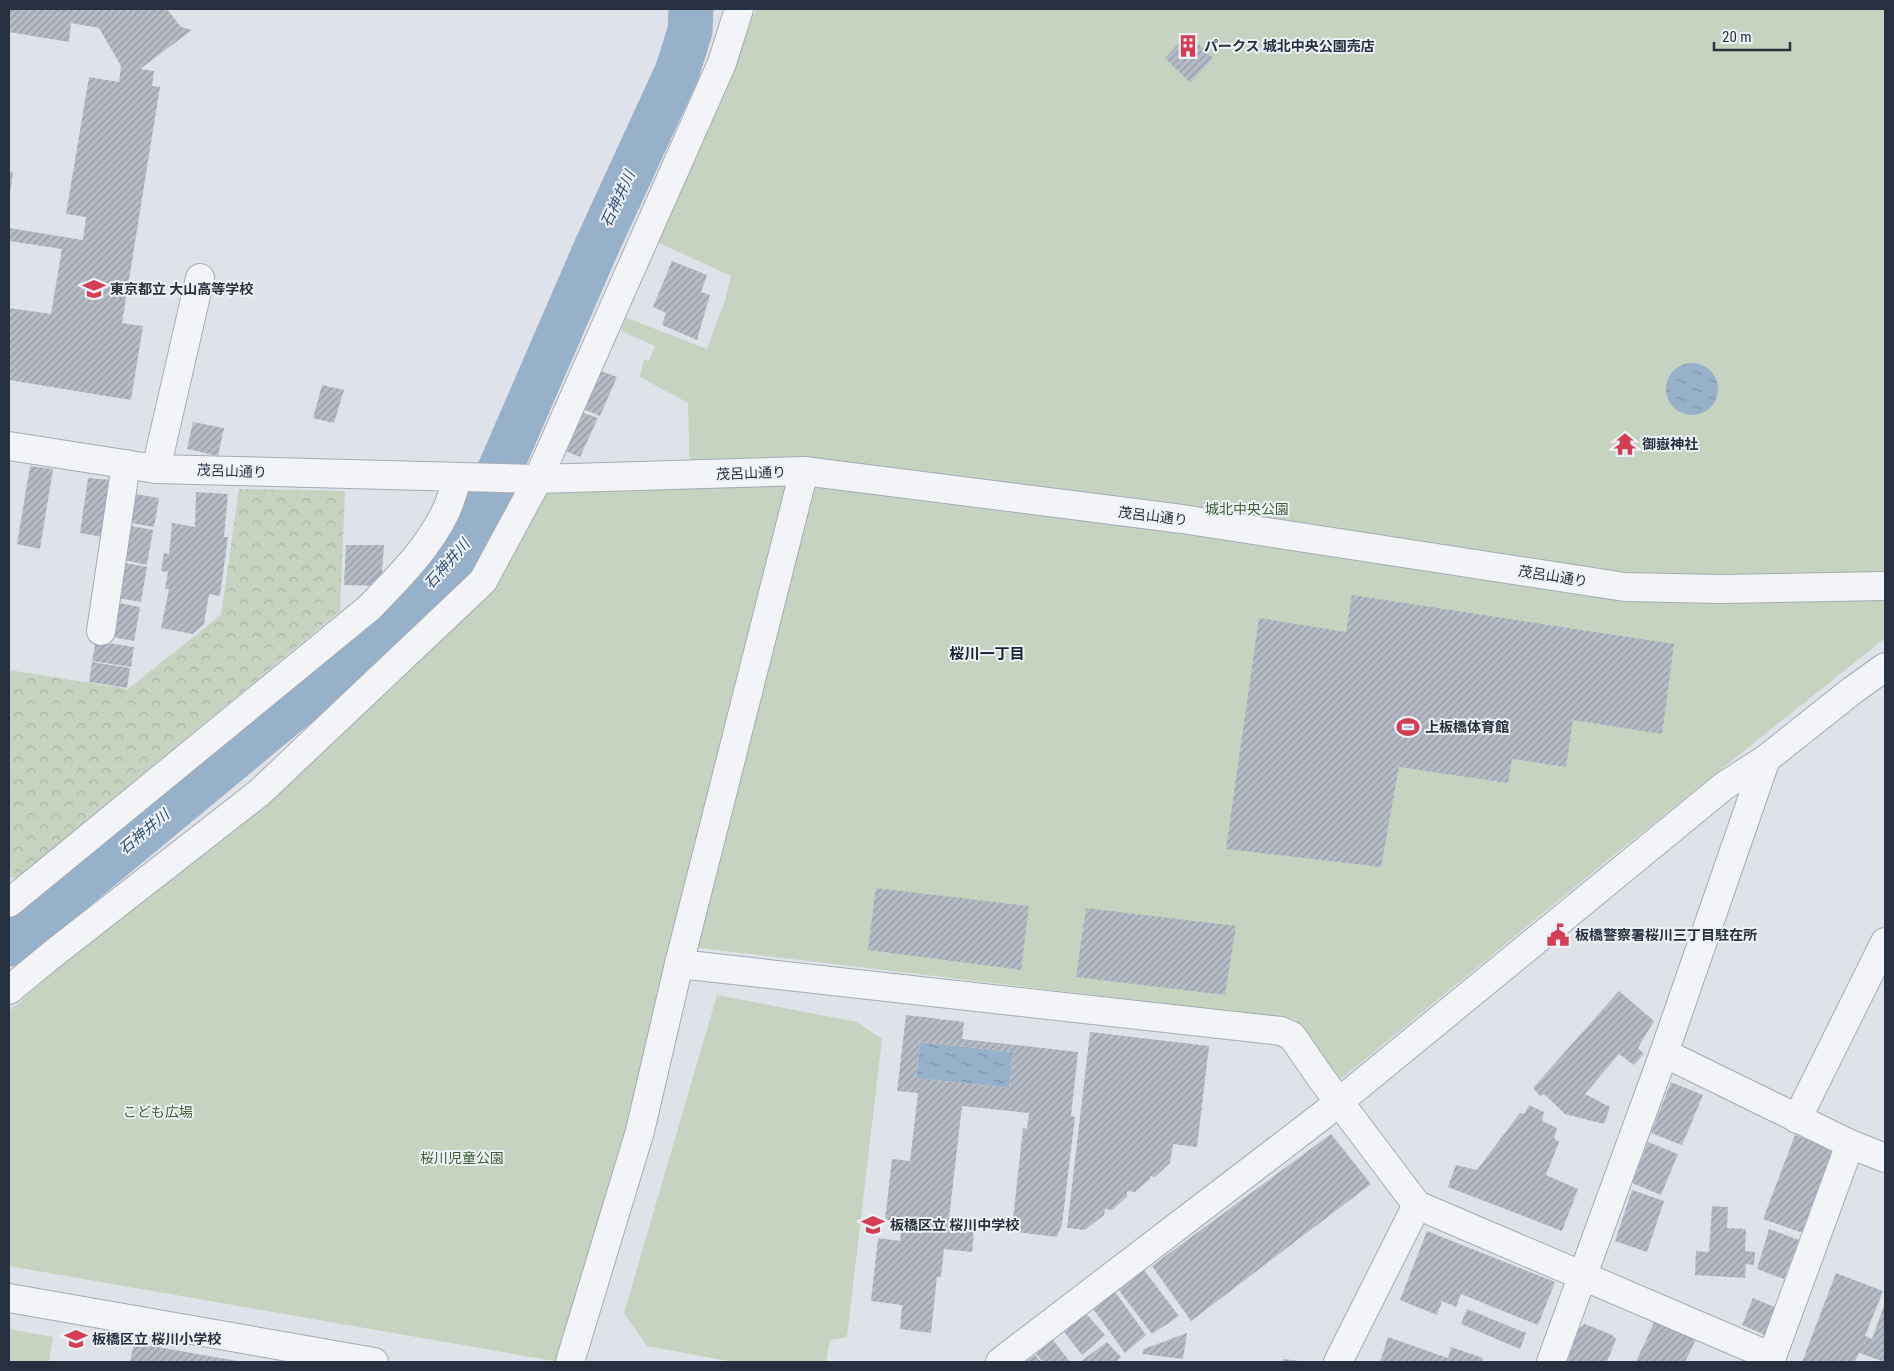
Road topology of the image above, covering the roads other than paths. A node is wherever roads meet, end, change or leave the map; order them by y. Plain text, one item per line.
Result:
1 (739, 9) edge
2 (200, 278) dead end
3 (9, 446) edge
4 (126, 464) junction
5 (156, 469) junction
6 (804, 472) junction
7 (458, 477) junction
8 (538, 479) junction
9 (1885, 586) edge
10 (101, 631) dead end
11 (1882, 675) edge
12 (1766, 760) junction
13 (11, 902) edge
14 (1885, 942) edge
15 (679, 964) junction
16 (9, 990) edge
17 (1664, 1053) junction
18 (1339, 1101) junction
19 (1797, 1119) junction
20 (1850, 1144) junction
21 (1885, 1158) edge
22 (1417, 1205) junction
23 (1583, 1276) junction
24 (9, 1298) edge
25 (1771, 1360) edge
26 (374, 1362) edge
27 (570, 1362) edge
28 (1000, 1362) edge
29 (1338, 1362) edge
30 (1552, 1362) edge

1 - 8 street
2 - 5 street
3 - 4 street, 茂呂山通り
4 - 5 street, 茂呂山通り
4 - 10 street
5 - 7 street, 茂呂山通り
6 - 8 street, 茂呂山通り
6 - 9 street, 茂呂山通り
6 - 15 street
7 - 8 street, 茂呂山通り
7 - 13 street
8 - 16 street
11 - 12 street
12 - 17 street
12 - 18 street
14 - 19 street
15 - 18 street
15 - 27 street
17 - 19 street
17 - 23 street
18 - 22 street
18 - 28 street
19 - 20 street
20 - 21 street
20 - 25 street
22 - 23 street
22 - 29 street
23 - 25 street
23 - 30 street
24 - 26 street

